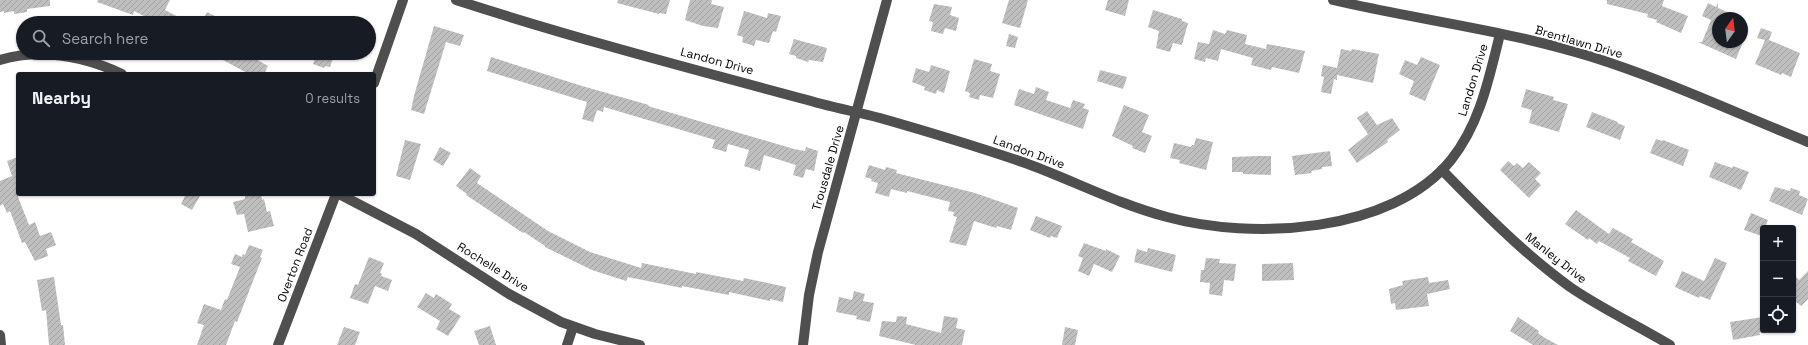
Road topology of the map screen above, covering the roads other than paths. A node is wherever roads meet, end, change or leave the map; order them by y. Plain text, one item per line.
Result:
1 (403, 0) edge
2 (456, 0) edge
3 (887, 0) edge
4 (1332, 0) edge
5 (1500, 34) junction
6 (16, 58) edge
7 (0, 60) edge
8 (89, 60) edge
9 (117, 72) edge
10 (376, 78) edge
11 (857, 112) junction
12 (1808, 142) edge
13 (1442, 170) junction
14 (336, 196) edge
15 (341, 196) edge
16 (573, 327) junction
17 (0, 335) edge
18 (1, 345) edge
19 (278, 345) edge
20 (567, 345) edge
21 (640, 345) edge
22 (803, 345) edge
23 (1670, 345) edge

1 - 10 street
2 - 11 street, Landon Drive
3 - 11 street, Trousdale Drive
4 - 5 street, Brentlawn Drive
5 - 12 street, Brentlawn Drive
5 - 13 street, Landon Drive
6 - 7 street
8 - 9 street
11 - 13 street, Landon Drive
11 - 22 street, Trousdale Drive
13 - 23 street, Manley Drive
14 - 19 street, Overton Road
15 - 16 street, Rochelle Drive
16 - 20 street
16 - 21 street, Rochelle Drive
17 - 18 street

